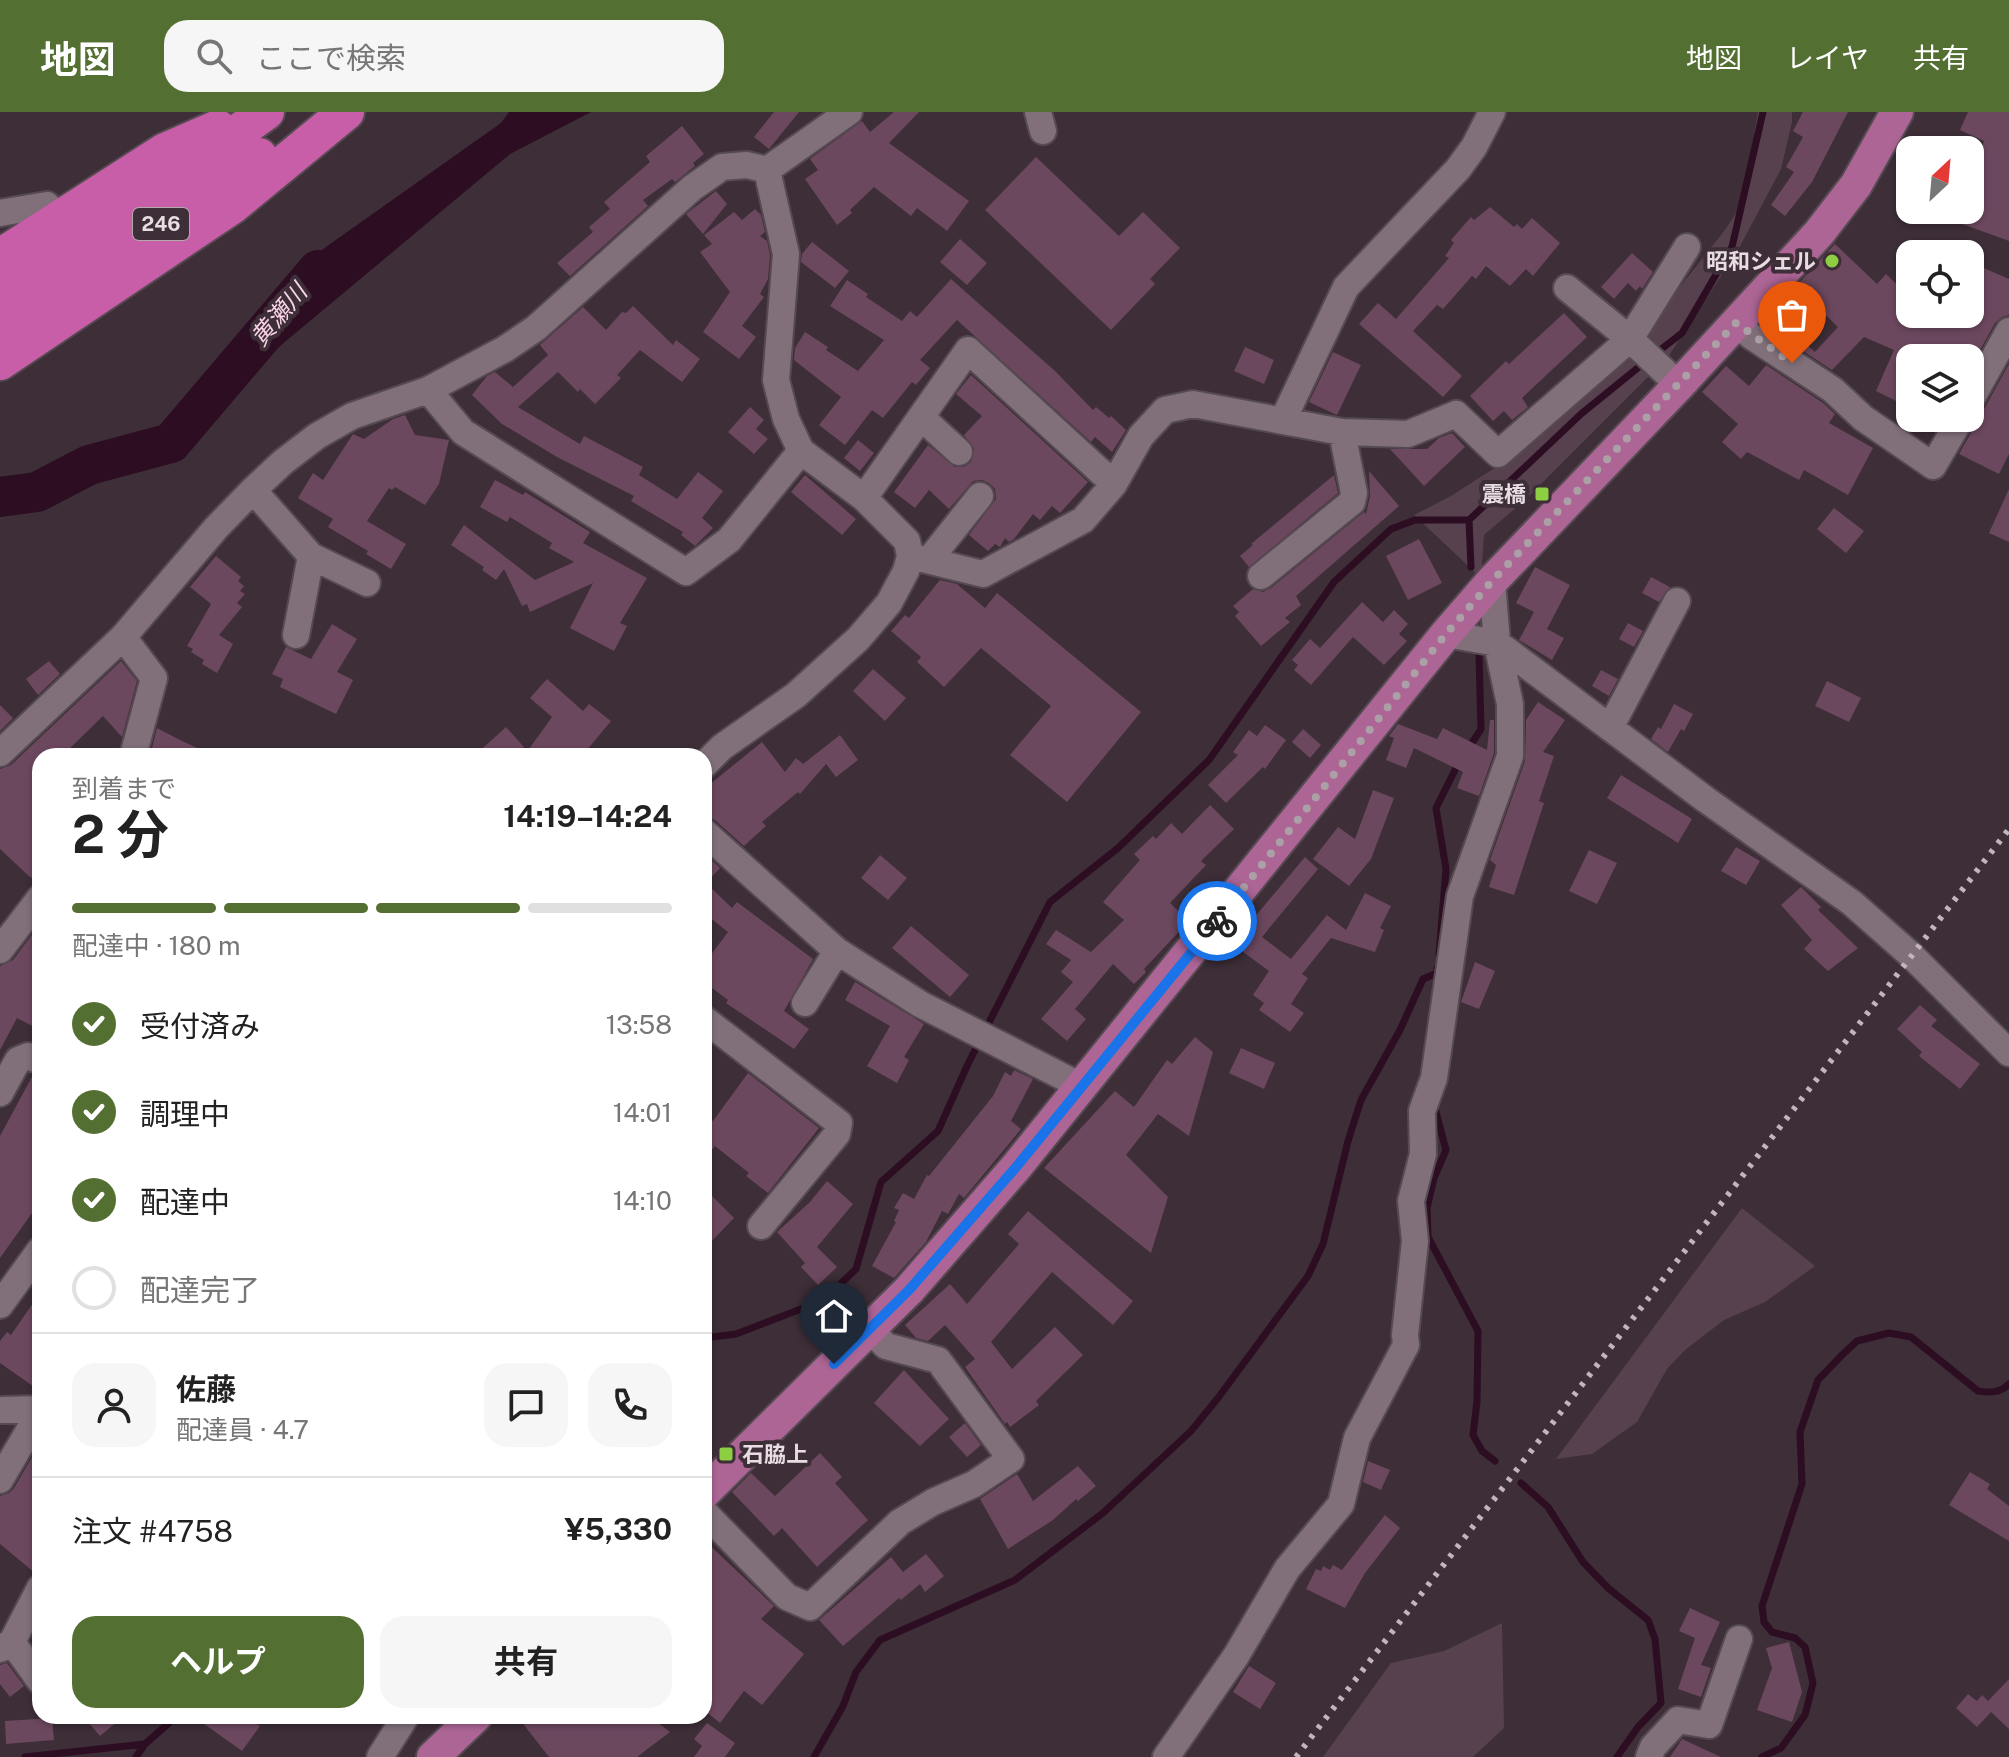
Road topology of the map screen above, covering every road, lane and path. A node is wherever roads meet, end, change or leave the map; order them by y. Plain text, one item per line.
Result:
1 (254, 112) edge
2 (266, 112) edge
3 (317, 112) edge
4 (346, 112) edge
5 (849, 112) edge
6 (1492, 112) edge
7 (1897, 112) edge
8 (767, 170) junction
9 (0, 213) edge
10 (58, 221) junction
11 (1687, 247) dead end
12 (0, 257) edge
13 (1567, 288) dead end
14 (0, 295) edge
15 (1736, 323) junction
16 (0, 329) edge
17 (2009, 331) edge
18 (1630, 339) junction
19 (0, 362) edge
20 (1984, 376) edge
21 (1670, 377) junction
22 (428, 390) junction
23 (921, 417) junction
24 (1283, 420) junction
25 (1342, 432) junction
26 (1953, 432) edge
27 (801, 451) junction
28 (959, 452) dead end
29 (1114, 484) junction
30 (253, 490) junction
31 (980, 496) dead end
32 (864, 498) junction
33 (311, 556) junction
34 (920, 558) junction
35 (1261, 576) dead end
36 (1492, 581) junction
37 (367, 583) dead end
38 (1677, 601) dead end
39 (1446, 634) junction
40 (296, 635) dead end
41 (123, 637) junction
42 (1497, 643) junction
43 (1610, 728) junction
44 (135, 748) edge
45 (0, 753) edge
46 (712, 757) edge
47 (712, 839) edge
48 (32, 908) edge
49 (0, 950) edge
50 (837, 951) junction
51 (805, 1003) dead end
52 (712, 1025) edge
53 (2009, 1053) edge
54 (32, 1058) edge
55 (1083, 1087) junction
56 (0, 1093) edge
57 (761, 1226) dead end
58 (32, 1261) edge
59 (0, 1305) edge
60 (869, 1329) junction
61 (32, 1409) edge
62 (0, 1410) edge
63 (32, 1425) edge
64 (0, 1480) edge
65 (712, 1485) edge
66 (712, 1520) edge
67 (32, 1601) edge
68 (1739, 1639) dead end
69 (6, 1645) edge
70 (32, 1673) edge
71 (401, 1724) edge
72 (468, 1724) edge
73 (380, 1757) edge
74 (433, 1757) edge
75 (1166, 1757) edge
76 (1649, 1757) edge

1 - 10 highway
2 - 14 highway, 246
3 - 16 highway, 246
4 - 19 highway
5 - 8 street
6 - 24 street
7 - 15 main road
8 - 22 street
8 - 27 street
9 - 10 street
10 - 12 highway
11 - 18 street
13 - 18 street
15 - 21 main road
15 - 26 street
17 - 20 street
18 - 21 street
18 - 25 street
21 - 36 main road
22 - 27 street
22 - 30 street
23 - 28 street
23 - 29 street
23 - 32 street
24 - 25 street
24 - 29 street
25 - 35 street
27 - 32 street
29 - 34 street
30 - 33 street
30 - 41 street
31 - 34 street
32 - 34 street
33 - 37 street
33 - 40 street
34 - 46 street
36 - 39 main road
36 - 42 street
38 - 43 street
39 - 42 street
39 - 55 main road
41 - 44 street
41 - 45 street
42 - 43 street
42 - 75 street
43 - 53 street
47 - 50 street
48 - 49 street
50 - 51 street
50 - 55 street
52 - 57 street
54 - 56 street
55 - 60 main road
58 - 59 street
60 - 65 main road
60 - 66 street
61 - 62 street
63 - 64 street
67 - 69 street
68 - 76 street
69 - 70 street
71 - 73 street
72 - 74 main road

